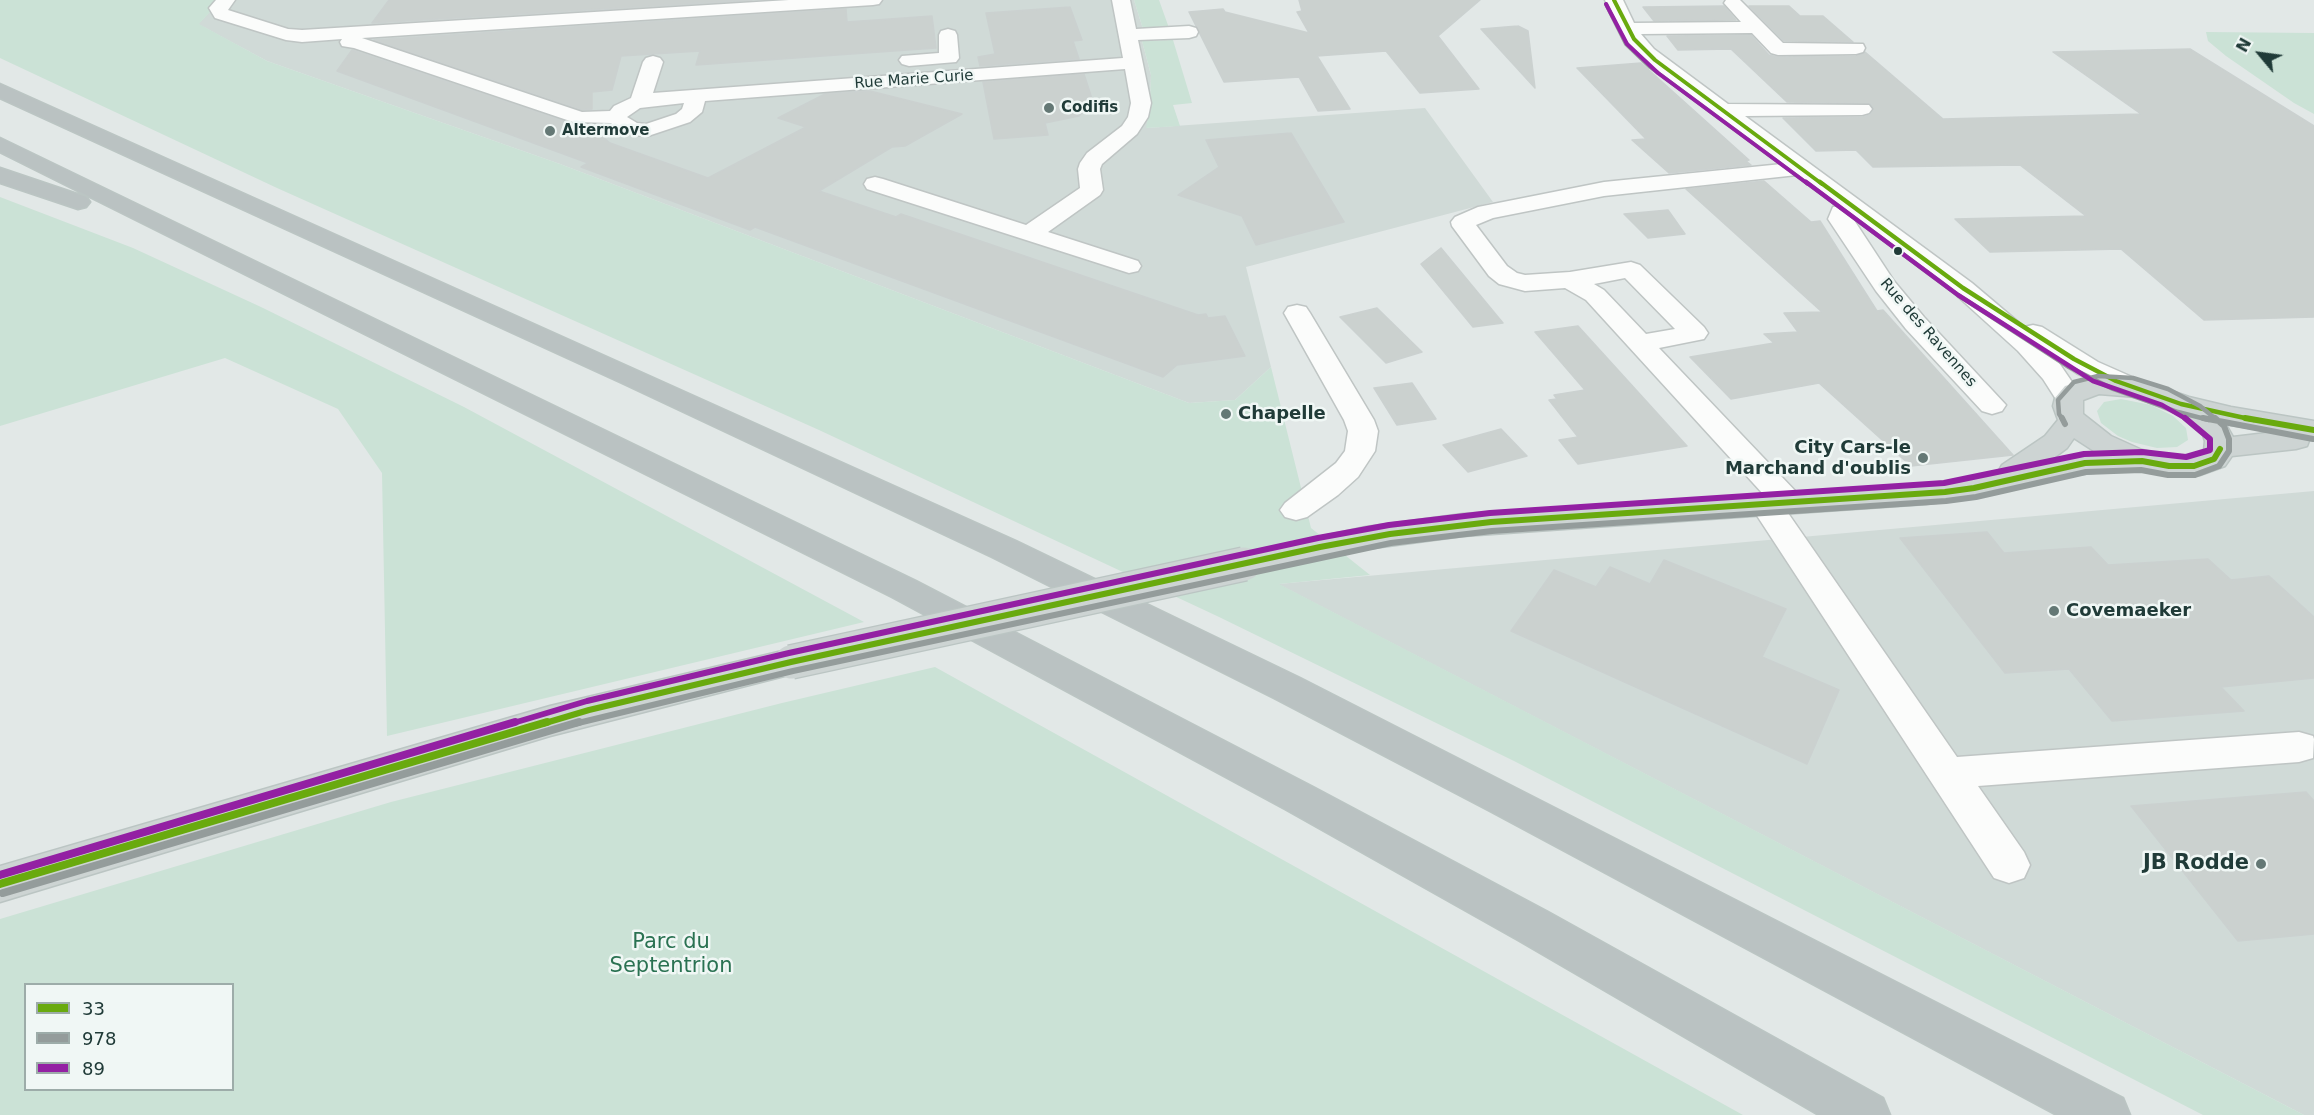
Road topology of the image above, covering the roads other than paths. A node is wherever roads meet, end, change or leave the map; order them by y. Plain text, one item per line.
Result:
1 (226, 0) edge
2 (873, 0) edge
3 (1121, 0) edge
4 (1614, 0) edge
5 (1732, 3) dead end
6 (1756, 27) junction
7 (1628, 29) junction
8 (1189, 32) dead end
9 (460, 35) dead end
10 (948, 35) dead end
11 (1128, 35) junction
12 (1856, 48) dead end
13 (283, 54) dead end
14 (401, 57) junction
15 (653, 62) dead end
16 (889, 62) dead end
17 (1133, 63) junction
18 (842, 64) dead end
19 (839, 86) junction
20 (0, 90) edge
21 (696, 96) junction
22 (640, 102) junction
23 (1862, 108) dead end
24 (1724, 110) junction
25 (617, 117) junction
26 (0, 144) edge
27 (1803, 168) junction
28 (0, 175) edge
29 (875, 184) dead end
30 (1857, 208) junction
31 (1029, 234) junction
32 (1129, 266) dead end
33 (1570, 280) junction
34 (1963, 288) junction
35 (1297, 313) dead end
36 (365, 323) junction
37 (1640, 343) junction
38 (2131, 387) junction
39 (2181, 404) junction
40 (1992, 405) dead end
41 (2071, 409) junction
42 (2314, 430) edge
43 (2314, 440) edge
44 (2220, 450) junction
45 (2142, 461) junction
46 (2000, 482) junction
47 (1777, 504) junction
48 (1296, 510) dead end
49 (2299, 747) dead end
50 (1947, 773) junction
51 (2009, 865) dead end
52 (0, 884) edge
53 (1866, 1115) edge
54 (2106, 1115) edge

1 - 2 street
3 - 11 street
4 - 7 street
5 - 6 street
6 - 7 street
6 - 12 street
7 - 24 street
8 - 11 street
9 - 14 street
10 - 16 street
11 - 17 street
13 - 14 street
14 - 25 street
15 - 22 street
17 - 19 street, Rue Marie Curie
17 - 31 street
18 - 19 street
19 - 21 street, Rue Marie Curie
20 - 54 highway
21 - 22 street, Rue Marie Curie
21 - 25 street
22 - 25 street, Rue Marie Curie
23 - 24 street
24 - 27 street
26 - 36 highway
27 - 30 street
27 - 33 street
28 - 36 highway
29 - 31 street
30 - 34 street
30 - 40 street, Rue des Ravennes
31 - 32 street
33 - 37 street
33 - 37 street
34 - 38 street
34 - 41 street
35 - 48 street
36 - 53 highway
37 - 47 street
38 - 39 main road
38 - 41 main road
39 - 42 main road
39 - 44 main road
41 - 45 main road
41 - 46 main road
43 - 44 main road
44 - 45 main road
45 - 46 main road
46 - 47 main road
47 - 50 street
47 - 52 main road, bridge
49 - 50 street
50 - 51 street

